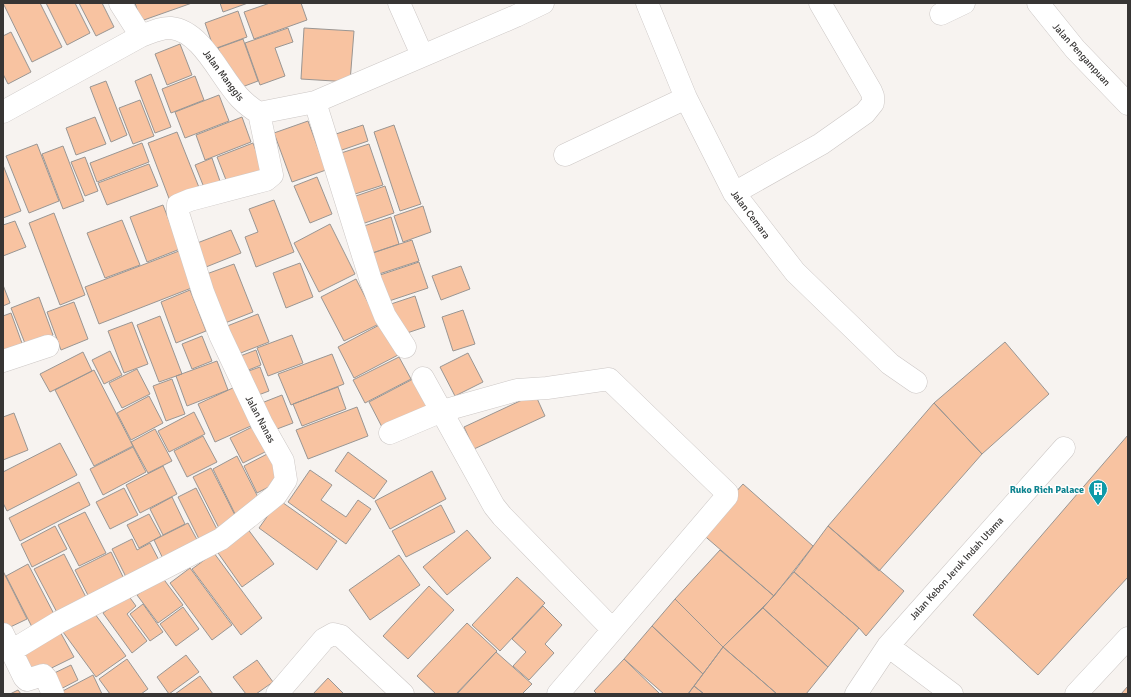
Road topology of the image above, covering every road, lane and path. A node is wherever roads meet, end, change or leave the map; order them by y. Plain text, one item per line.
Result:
1 (120, 3) edge
2 (399, 3) edge
3 (543, 3) edge
4 (646, 3) edge
5 (820, 3) edge
6 (964, 3) edge
7 (1038, 3) edge
8 (942, 14) dead end
9 (141, 36) junction
10 (422, 55) junction
11 (686, 98) junction
12 (315, 102) junction
13 (1128, 104) edge
14 (3, 112) edge
15 (259, 113) junction
16 (565, 155) dead end
17 (734, 193) junction
18 (48, 346) dead end
19 (405, 347) dead end
20 (3, 361) edge
21 (423, 378) dead end
22 (916, 382) dead end
23 (442, 411) junction
24 (390, 433) dead end
25 (1064, 448) dead end
26 (612, 629) junction
27 (1128, 638) edge
28 (7, 642) edge
29 (888, 646) junction
30 (53, 694) edge
31 (278, 694) edge
32 (403, 694) edge
33 (558, 694) edge
34 (856, 694) edge
35 (952, 694) edge
36 (1076, 694) edge

1 - 9 street
2 - 10 street
3 - 10 street
4 - 11 street, Jalan Cemara
5 - 17 street
6 - 8 street
7 - 13 street, Jalan Pengampuan
9 - 14 street, Jalan Manggis
9 - 15 street, Jalan Manggis
10 - 12 street
11 - 16 street
11 - 17 street, Jalan Cemara
12 - 15 street
12 - 19 street
15 - 28 street, Jalan Nanas
17 - 22 street, Jalan Cemara
18 - 20 street
21 - 23 street
23 - 24 street
23 - 26 street
23 - 26 street
25 - 29 street, Jalan Kebon Jeruk Indah Utama
26 - 33 street
27 - 36 street
28 - 30 street
29 - 34 street, Jalan Kebon Jeruk Indah Utama
29 - 35 street
31 - 32 street

